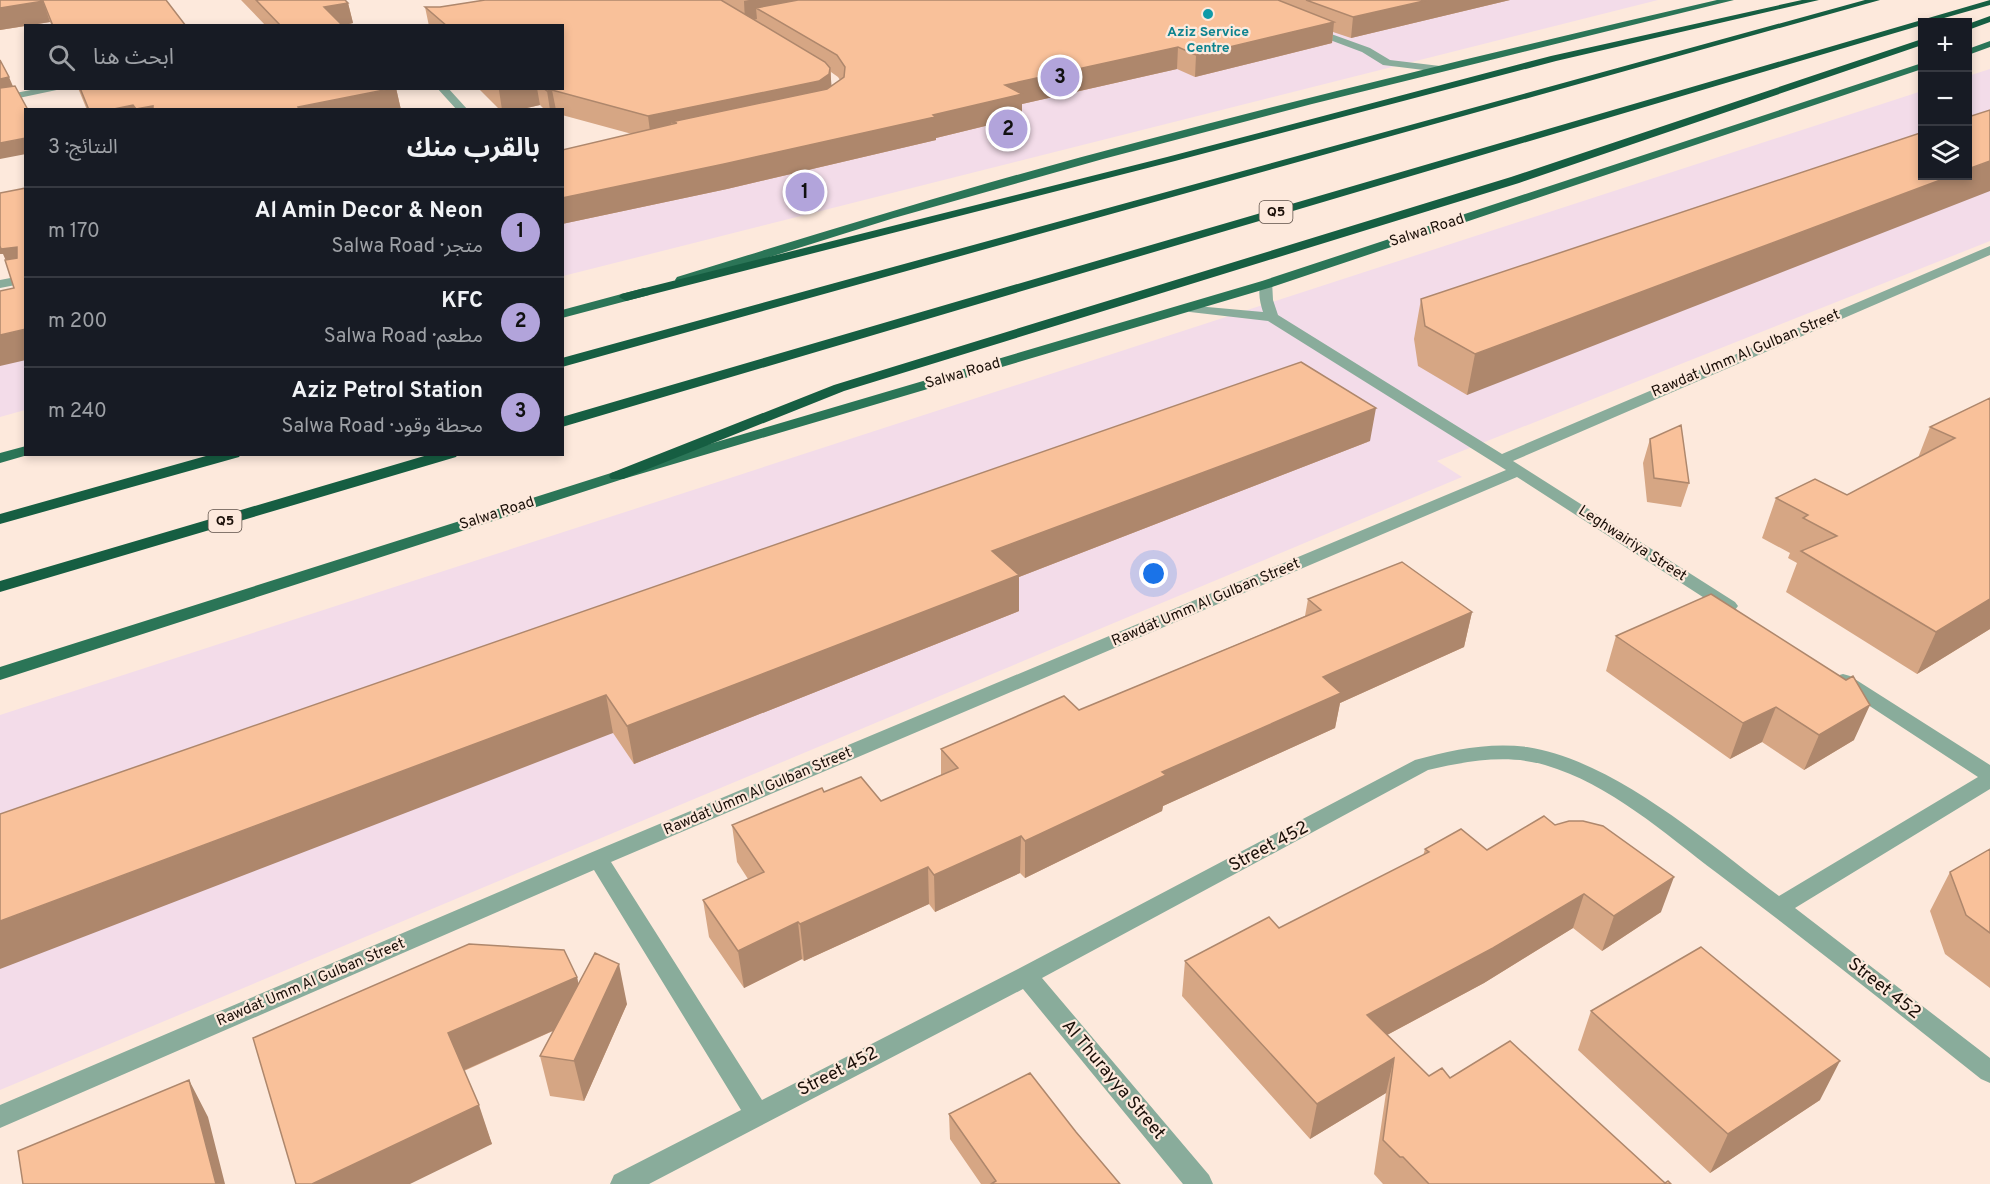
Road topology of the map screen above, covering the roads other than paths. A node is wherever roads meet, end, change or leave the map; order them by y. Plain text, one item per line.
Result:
1 (1729, 0) edge
2 (1814, 0) edge
3 (1875, 0) edge
4 (1990, 2) edge
5 (1990, 19) edge
6 (1303, 26) edge
7 (1972, 26) edge
8 (1918, 44) edge
9 (1990, 44) edge
10 (1972, 51) edge
11 (1387, 63) junction
12 (1918, 68) edge
13 (1440, 69) junction
14 (1396, 80) junction
15 (50, 90) edge
16 (444, 90) edge
17 (0, 99) edge
18 (461, 108) edge
19 (1990, 250) edge
20 (24, 279) edge
21 (0, 284) edge
22 (1267, 284) junction
23 (626, 297) junction
24 (1190, 308) junction
25 (564, 313) edge
26 (1272, 316) junction
27 (564, 362) edge
28 (564, 421) edge
29 (24, 452) edge
30 (226, 456) edge
31 (443, 456) edge
32 (0, 458) edge
33 (1510, 465) junction
34 (616, 476) junction
35 (0, 519) edge
36 (0, 587) edge
37 (1739, 613) edge
38 (40, 661) junction
39 (1829, 671) edge
40 (0, 674) edge
41 (0, 683) edge
42 (1990, 777) edge
43 (598, 859) junction
44 (1779, 907) junction
45 (1026, 976) junction
46 (1990, 1072) edge
47 (757, 1114) junction
48 (0, 1117) edge
49 (623, 1184) edge
50 (1200, 1184) edge

1 - 13 main road
2 - 23 highway
3 - 27 highway
4 - 28 highway, Q5
5 - 7 highway
6 - 11 street
8 - 34 highway
9 - 10 main road
11 - 13 street
11 - 14 street
12 - 22 main road, Salwa Road
13 - 14 main road
14 - 23 main road
15 - 17 street
16 - 18 street
19 - 33 street, Rawdat Umm Al Gulban Street
20 - 21 street
22 - 24 main road, Salwa Road
22 - 26 street
23 - 25 main road
24 - 26 street, Leghwairiya Street
24 - 34 main road, Salwa Road
26 - 33 street, Leghwairiya Street
29 - 32 main road
30 - 35 highway
31 - 36 highway, Q5
33 - 37 street, Leghwairiya Street
33 - 43 street, Rawdat Umm Al Gulban Street
34 - 38 main road, Salwa Road
38 - 40 main road, Salwa Road
38 - 41 main road
39 - 42 street
42 - 44 street
43 - 47 street
43 - 48 street, Rawdat Umm Al Gulban Street
44 - 45 street, Street 452
44 - 46 street, Street 452
45 - 47 street, Street 452
45 - 50 street, Al Thurayya Street
47 - 49 street, Street 452

